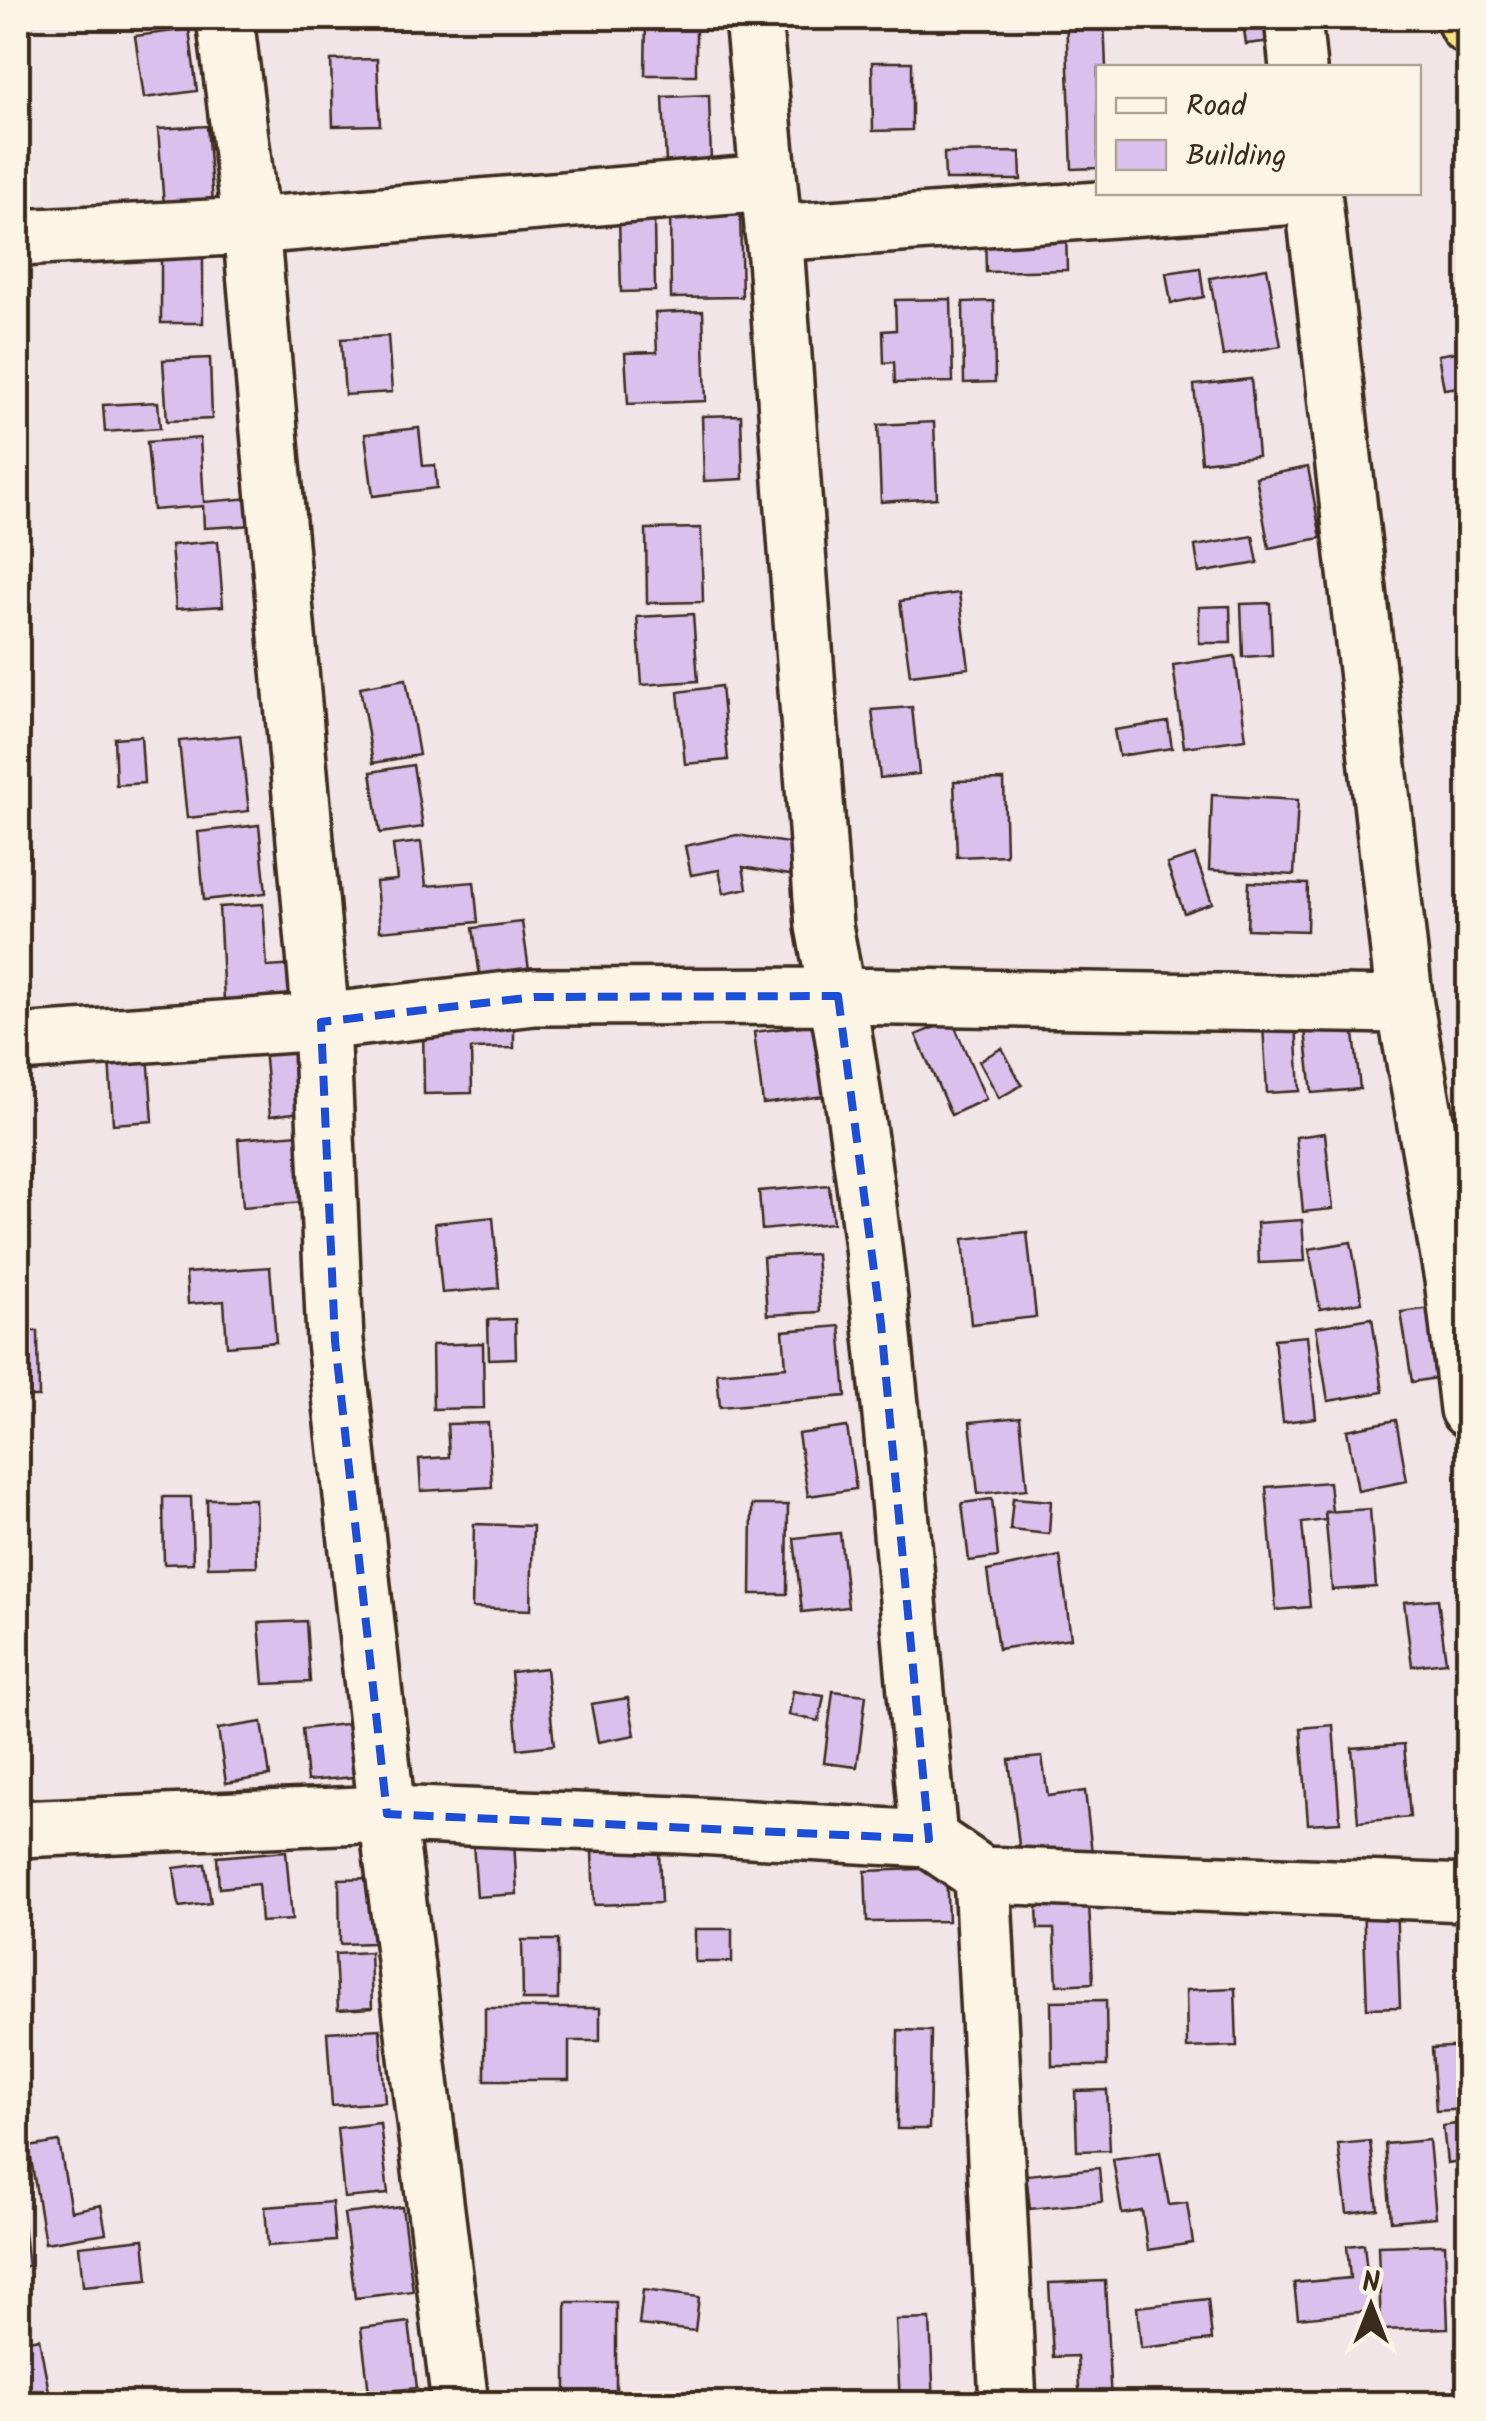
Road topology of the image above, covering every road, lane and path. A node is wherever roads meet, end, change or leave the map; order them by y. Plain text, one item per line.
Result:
1 (225, 18) edge
2 (753, 18) edge
3 (1293, 18) edge
4 (1464, 18) edge
5 (1468, 26) edge
6 (1298, 65) edge
7 (1274, 195) edge
8 (1313, 195) edge
9 (770, 208) junction
10 (250, 226) junction
11 (18, 238) edge
12 (838, 996) junction
13 (1405, 1005) junction
14 (321, 1022) junction
15 (18, 1044) edge
16 (1468, 1408) edge
17 (387, 1814) junction
18 (18, 1829) edge
19 (930, 1839) junction
20 (982, 1874) junction
21 (1468, 1892) edge
22 (460, 2404) edge
23 (1008, 2404) edge

1 - 10 street
2 - 9 street
3 - 6 street
4 - 5 highway
7 - 9 street
8 - 13 street
9 - 10 street
9 - 12 street
10 - 11 street
10 - 14 street
12 - 13 street
12 - 14 street
12 - 19 street
13 - 16 street
14 - 15 street
14 - 17 street
17 - 18 street
17 - 19 street
17 - 22 street
19 - 20 street
20 - 21 street
20 - 23 street

